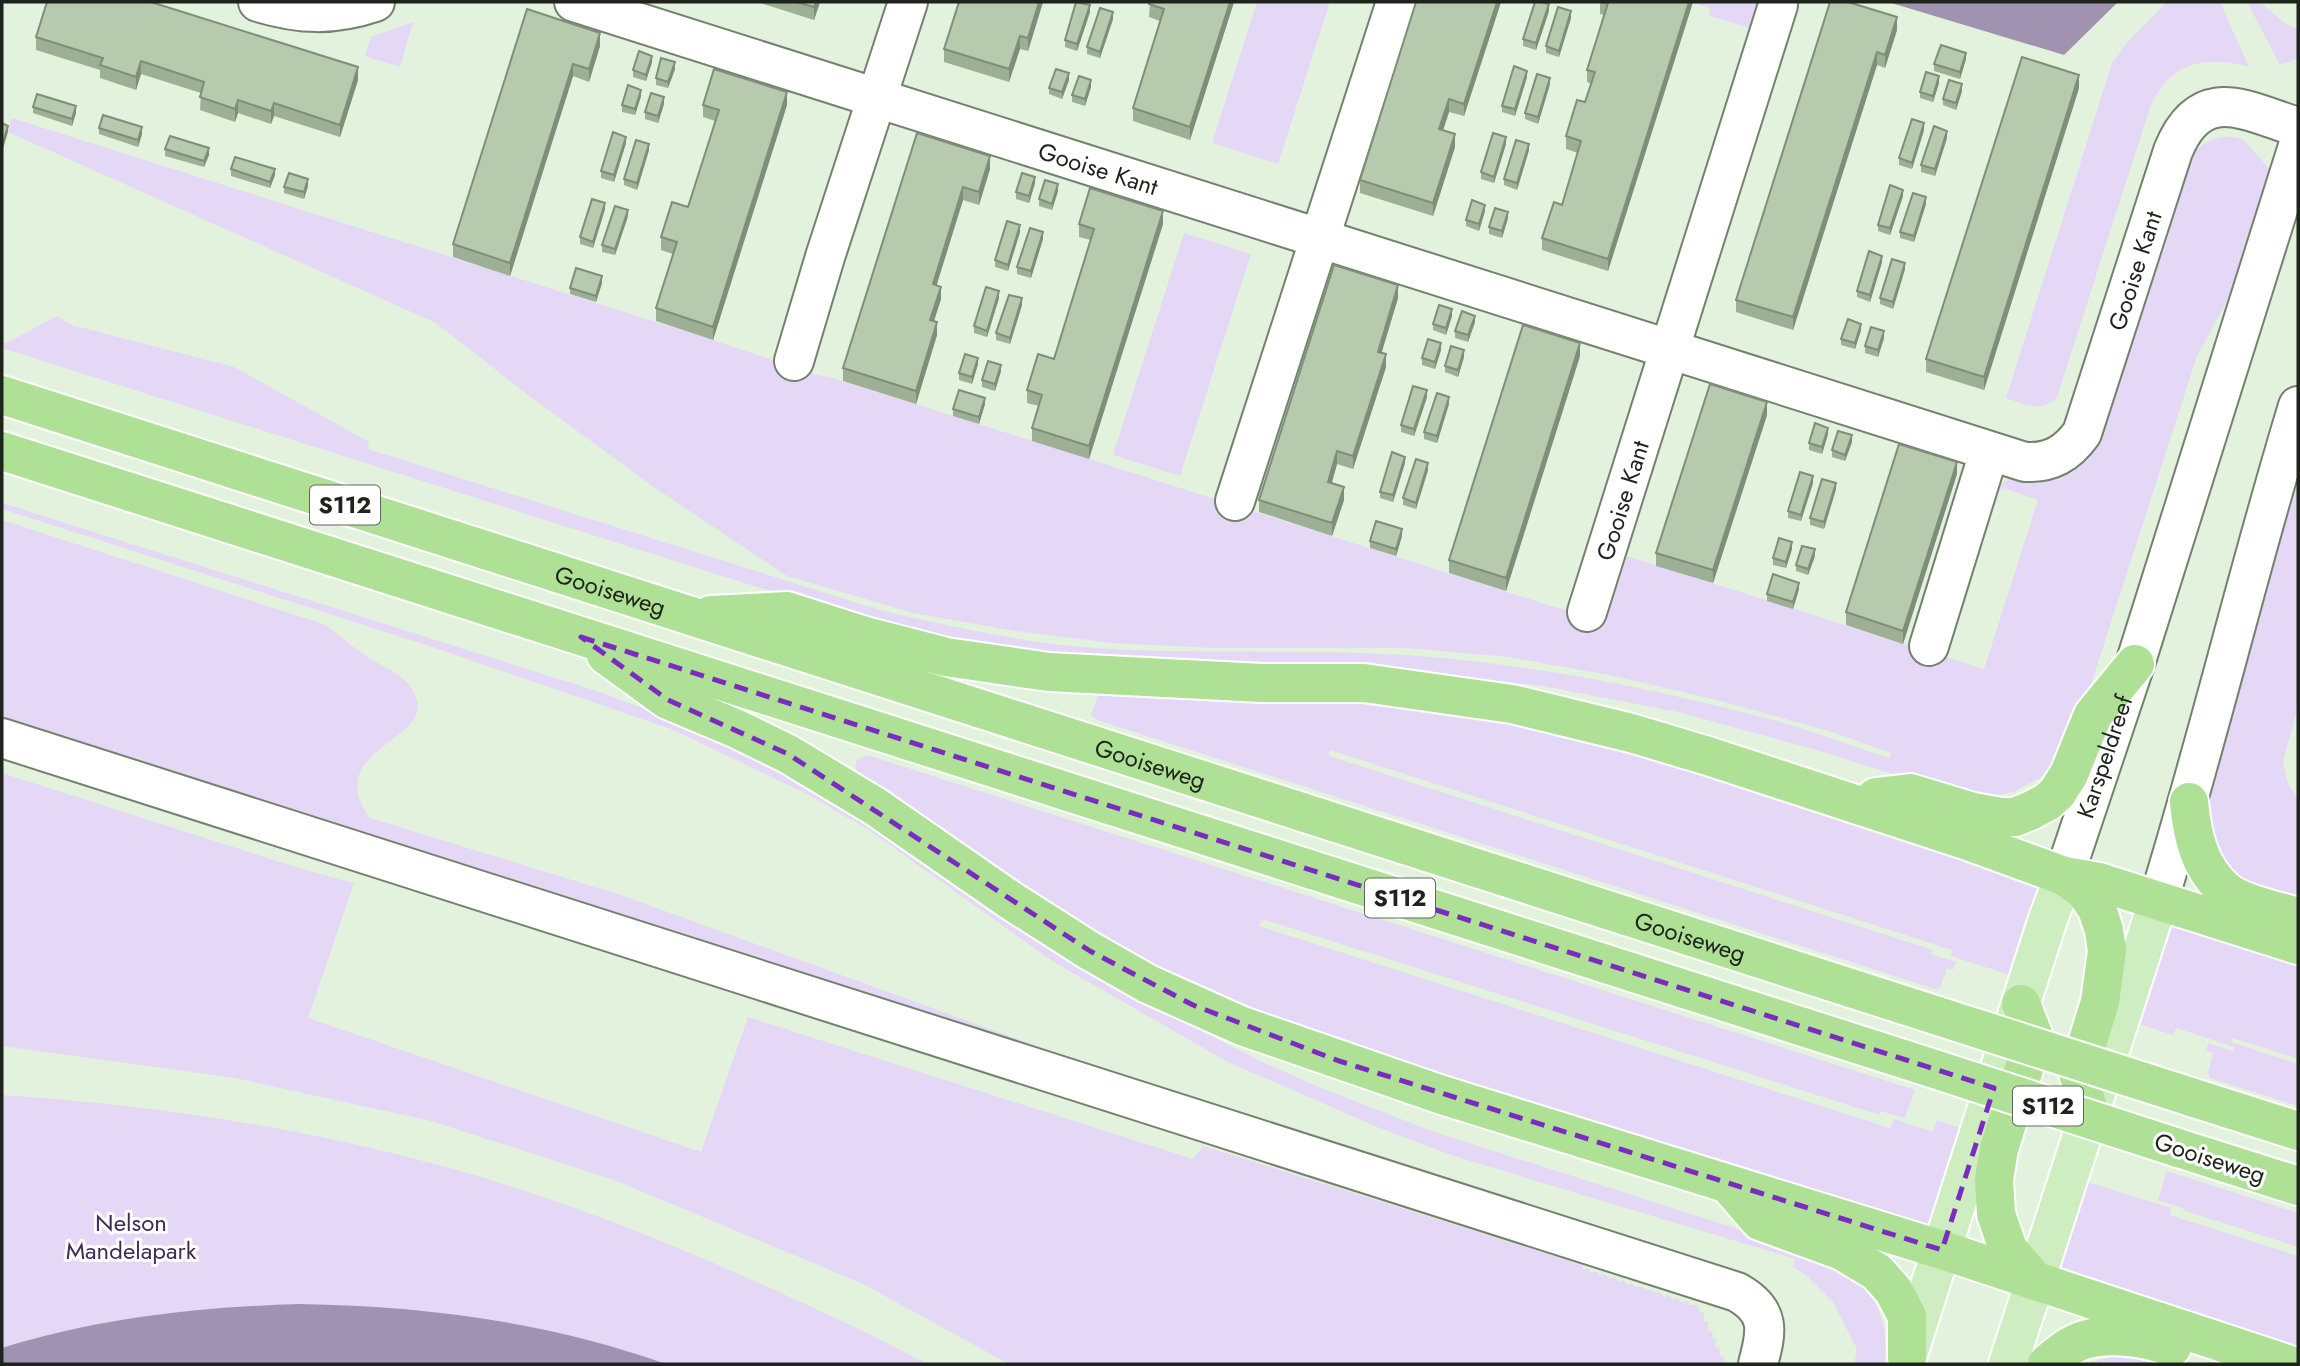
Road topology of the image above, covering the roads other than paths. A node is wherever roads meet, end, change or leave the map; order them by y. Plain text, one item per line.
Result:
1 (258, 2) edge
2 (375, 2) edge
3 (574, 2) edge
4 (908, 2) edge
5 (1396, 2) edge
6 (1778, 5) dead end
7 (876, 97) junction
8 (2298, 127) edge
9 (2298, 146) edge
10 (1319, 237) junction
11 (1669, 348) junction
12 (794, 361) dead end
13 (2, 395) edge
14 (2298, 405) edge
15 (2, 452) edge
16 (1989, 452) junction
17 (1235, 501) dead end
18 (1587, 612) dead end
19 (689, 617) junction
20 (582, 637) junction
21 (1929, 646) dead end
22 (2135, 664) junction
23 (2, 738) edge
24 (1850, 800) junction
25 (2189, 802) junction
26 (2064, 876) junction
27 (2158, 902) junction
28 (2298, 917) edge
29 (2298, 945) edge
30 (2021, 1004) junction
31 (2089, 1112) junction
32 (2298, 1131) edge
33 (1728, 1184) junction
34 (2298, 1186) edge
35 (1942, 1250) junction
36 (2035, 1281) junction
37 (1906, 1361) edge
38 (1758, 1364) edge
39 (2008, 1364) edge
40 (2047, 1364) edge
41 (2220, 1364) edge
42 (2287, 1364) edge

1 - 2 street
3 - 7 street, Gooise Kant
4 - 7 street
5 - 10 street
6 - 11 street, Gooise Kant
7 - 10 street, Gooise Kant
7 - 12 street
8 - 16 street, Gooise Kant
9 - 22 street, Karspeldreef
10 - 11 street, Gooise Kant
10 - 17 street
11 - 16 street, Gooise Kant
11 - 18 street, Gooise Kant
13 - 19 highway, Gooiseweg / S112
14 - 25 street
15 - 20 highway, Gooiseweg / S112
16 - 21 street
19 - 24 highway
19 - 32 highway, Gooiseweg / S112, bridge
20 - 33 highway
20 - 34 highway, Gooiseweg / S112, bridge
22 - 24 highway
22 - 26 street, Karspeldreef
23 - 38 street
24 - 26 highway
25 - 27 street
25 - 28 highway
26 - 27 highway
26 - 30 main road, Karspeldreef
26 - 31 highway
27 - 29 highway
27 - 31 main road
30 - 35 main road, Karspeldreef
30 - 36 highway
31 - 36 main road
33 - 35 highway
33 - 37 highway
35 - 36 highway
35 - 37 main road, Karspeldreef
36 - 39 main road
36 - 42 highway
40 - 41 highway

